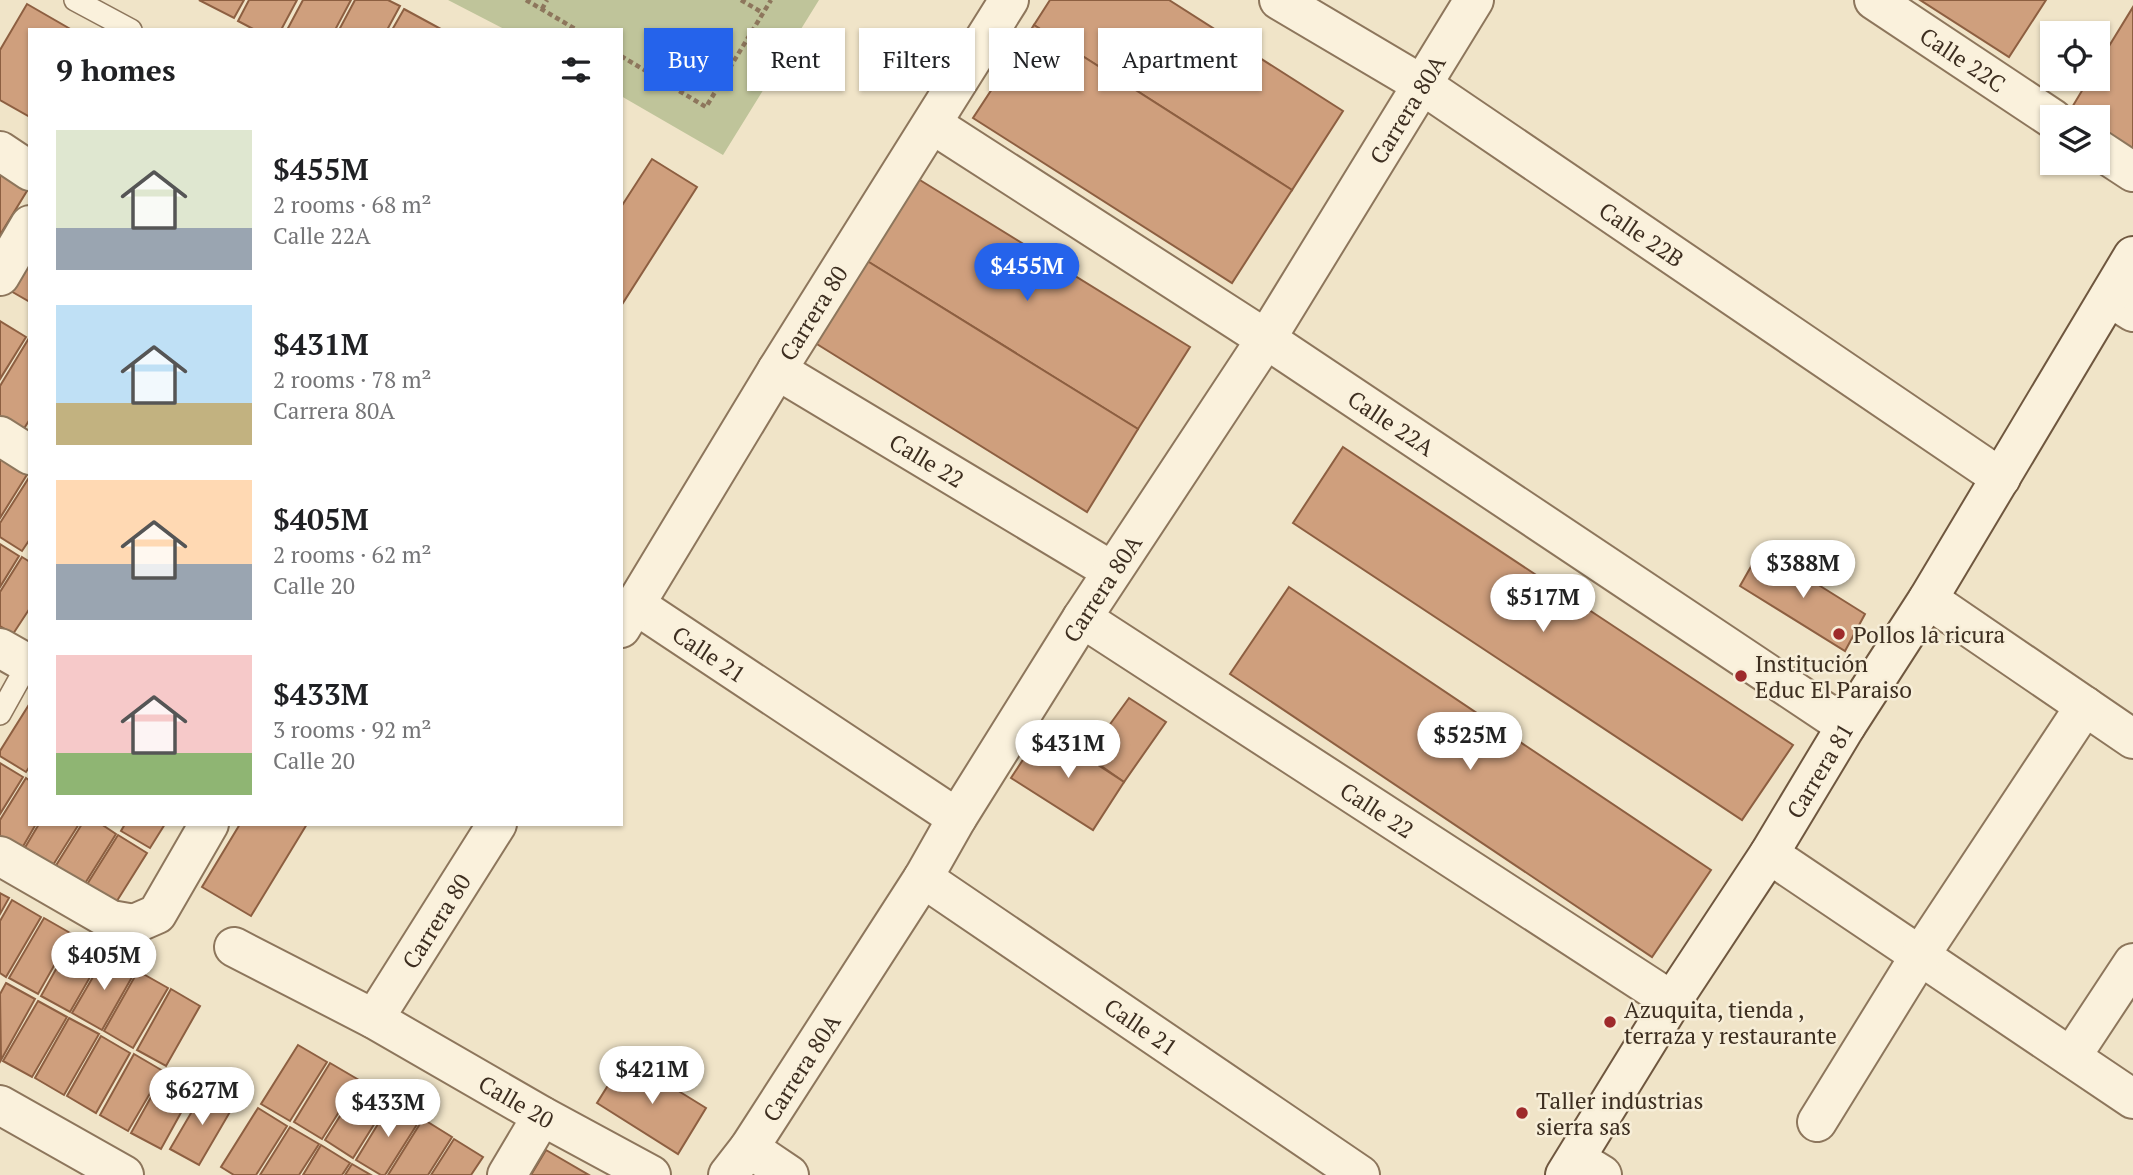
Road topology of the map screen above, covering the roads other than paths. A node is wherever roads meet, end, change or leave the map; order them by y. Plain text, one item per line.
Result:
1 (75, 0) edge
2 (1009, 0) edge
3 (1279, 0) edge
4 (1474, 0) edge
5 (1874, 0) edge
6 (127, 28) edge
7 (1421, 84) junction
8 (2040, 110) edge
9 (932, 124) junction
10 (0, 151) edge
11 (2110, 157) edge
12 (28, 170) edge
13 (2133, 172) edge
14 (28, 228) edge
15 (2133, 256) edge
16 (0, 276) edge
17 (2121, 305) edge
18 (1266, 339) junction
19 (777, 370) junction
20 (0, 436) edge
21 (28, 454) edge
22 (2001, 478) junction
23 (1112, 571) junction
24 (1928, 599) junction
25 (629, 616) edge
26 (1082, 618) junction
27 (22, 659) edge
28 (2085, 706) junction
29 (0, 714) edge
30 (1846, 726) junction
31 (2133, 738) edge
32 (957, 818) junction
33 (208, 826) edge
34 (496, 826) edge
35 (1769, 854) junction
36 (0, 856) edge
37 (923, 878) junction
38 (234, 947) dead end
39 (1919, 957) junction
40 (2133, 962) edge
41 (1672, 1001) junction
42 (374, 1019) junction
43 (2071, 1057) junction
44 (2133, 1099) edge
45 (0, 1105) edge
46 (542, 1116) junction
47 (1817, 1122) dead end
48 (738, 1161) edge
49 (1581, 1170) edge
50 (124, 1175) edge
51 (507, 1175) edge
52 (651, 1175) edge
53 (789, 1175) edge
54 (1360, 1175) edge

1 - 6 lane
2 - 9 street, Carrera 80
3 - 7 street, Calle 22B
4 - 7 street, Carrera 80A
5 - 8 street, Calle 22C
7 - 18 street, Carrera 80A
7 - 22 street, Calle 22B
9 - 18 street, Calle 22A
9 - 19 street, Carrera 80
10 - 12 street
11 - 13 street
14 - 16 street
15 - 17 street, Carrera 81
17 - 22 street, Carrera 81
18 - 23 street, Carrera 80A
18 - 30 street, Calle 22A
19 - 23 street, Calle 22
19 - 25 street, Carrera 80
20 - 21 street
22 - 24 street, Carrera 81
23 - 26 street, Carrera 80A
24 - 28 street
24 - 30 street, Carrera 81
25 - 32 street, Calle 21
26 - 32 street, Carrera 80A
26 - 41 street, Calle 22
27 - 29 lane
28 - 31 street
28 - 39 street
30 - 35 street, Carrera 81
32 - 37 street, Carrera 80A
33 - 36 street
34 - 42 street, Carrera 80
35 - 39 street
35 - 41 street, Carrera 81
37 - 48 street, Carrera 80A
37 - 54 street, Calle 21
38 - 42 street, Calle 20
39 - 43 street
39 - 47 street
40 - 43 street
41 - 49 street, Carrera 81
42 - 46 street, Calle 20
43 - 44 street
45 - 50 street
46 - 51 street
46 - 52 street, Calle 20
48 - 53 street

